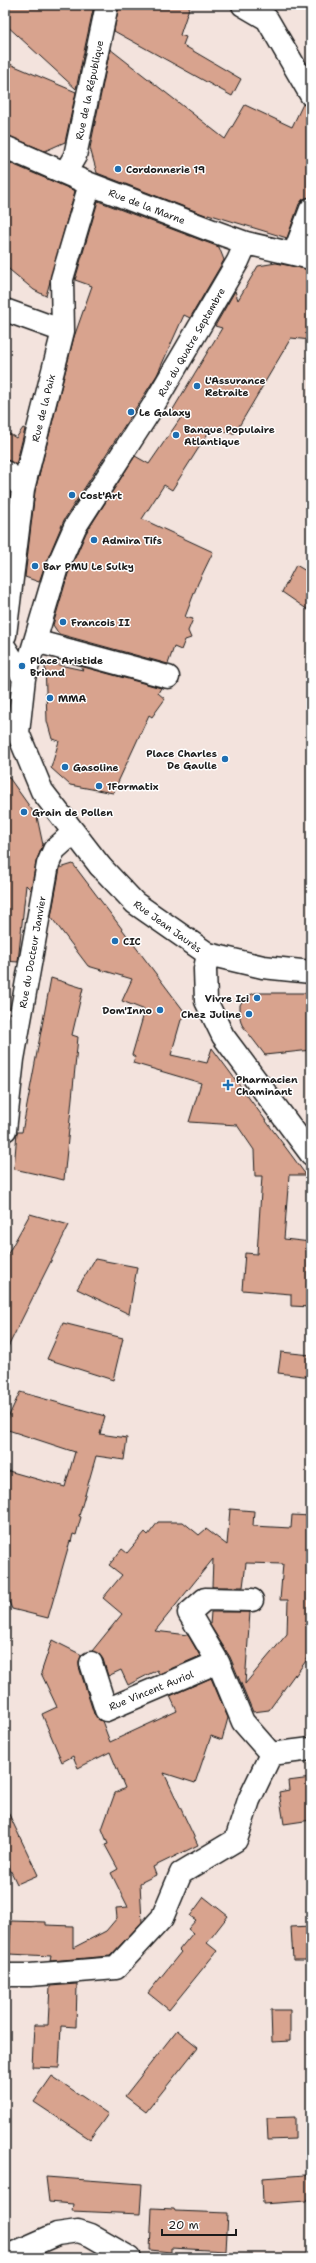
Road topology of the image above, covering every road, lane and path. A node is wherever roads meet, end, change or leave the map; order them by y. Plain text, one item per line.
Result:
1 (107, 5) edge
2 (243, 5) edge
3 (311, 95) edge
4 (5, 147) edge
5 (65, 173) junction
6 (90, 184) junction
7 (311, 209) edge
8 (246, 243) junction
9 (302, 256) edge
10 (5, 310) edge
11 (62, 331) junction
12 (5, 472) edge
13 (23, 489) junction
14 (5, 635) edge
15 (35, 641) junction
16 (5, 648) edge
17 (24, 678) junction
18 (168, 678) dead end
19 (12, 732) edge
20 (74, 832) junction
21 (208, 954) junction
22 (311, 972) edge
23 (5, 1130) edge
24 (311, 1154) edge
25 (252, 1600) dead end
26 (218, 1662) junction
27 (91, 1663) dead end
28 (311, 1749) edge
29 (271, 1754) junction
30 (5, 1975) edge
31 (5, 2257) edge
32 (130, 2258) edge

1 - 5 street, Rue de la République
2 - 3 street
4 - 5 street, Rue de la Marne
5 - 6 street, Rue de la Marne
6 - 8 street, Rue de la Marne
6 - 11 street, Rue de la Paix
7 - 9 street
8 - 9 street, Rue de la Marne
8 - 15 street, Rue du Quatre Septembre
10 - 11 street
11 - 13 street, Rue de la Paix
12 - 13 street
13 - 14 street, Rue de la Paix
15 - 17 street, Rue du Quatre Septembre
15 - 18 street
16 - 17 street
17 - 19 street
19 - 20 street, Rue Jean Jaurès
20 - 21 street, Rue Jean Jaurès
20 - 23 street, Rue du Docteur Janvier
21 - 22 street
21 - 24 street, Rue Jean Jaurès
25 - 26 street
26 - 27 street, Rue Vincent Auriol
26 - 29 street
28 - 29 street
29 - 30 street
31 - 32 street

